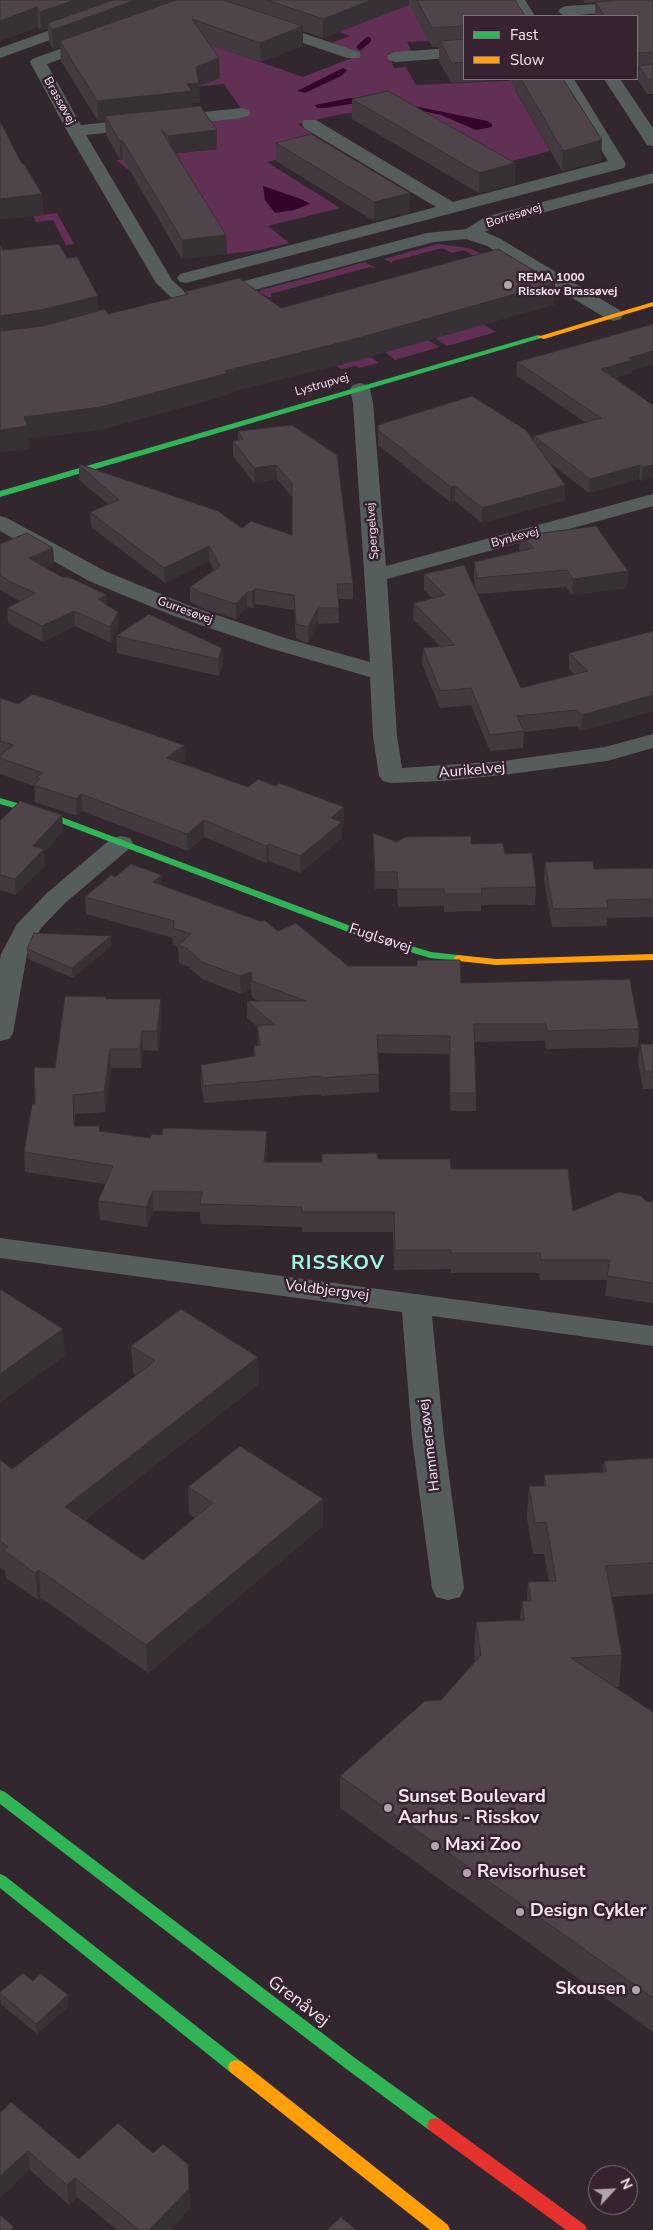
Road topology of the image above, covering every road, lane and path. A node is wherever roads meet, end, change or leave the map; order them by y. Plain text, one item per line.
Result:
1 (148, 0) edge
2 (517, 0) edge
3 (644, 6) edge
4 (565, 9) edge
5 (526, 15) edge
6 (253, 22) edge
7 (109, 36) edge
8 (463, 52) edge
9 (0, 53) edge
10 (354, 55) dead end
11 (395, 57) dead end
12 (567, 80) edge
13 (613, 80) edge
14 (242, 113) dead end
15 (310, 124) dead end
16 (75, 131) junction
17 (653, 141) edge
18 (653, 178) edge
19 (547, 183) junction
20 (575, 199) junction
21 (450, 208) junction
22 (470, 234) junction
23 (312, 245) junction
24 (339, 262) junction
25 (186, 278) dead end
26 (653, 304) edge
27 (614, 315) junction
28 (360, 389) junction
29 (0, 494) edge
30 (653, 500) edge
31 (0, 522) edge
32 (376, 575) junction
33 (382, 673) junction
34 (653, 741) edge
35 (0, 801) edge
36 (121, 843) junction
37 (653, 957) edge
38 (0, 1033) edge
39 (0, 1248) edge
40 (416, 1303) junction
41 (653, 1336) edge
42 (448, 1588) dead end
43 (0, 1796) edge
44 (0, 1880) edge
45 (442, 2230) edge
46 (580, 2230) edge

1 - 9 street
2 - 5 street
3 - 4 street
6 - 10 street
7 - 16 street, Brassøvej
8 - 11 street
12 - 19 street, Borresøvej
13 - 17 street
14 - 16 street, Brassøvej
15 - 21 street
16 - 24 street, Brassøvej
18 - 20 street, Borresøvej
19 - 20 street, Borresøvej
19 - 21 street, Borresøvej
20 - 22 street, Borresøvej
21 - 23 street
22 - 24 street, Brassøvej
22 - 27 street, Borresøvej
23 - 24 street
23 - 25 street
26 - 27 street, Lystrupvej
27 - 28 street, Lystrupvej
28 - 29 street, Lystrupvej
28 - 32 street, Spergelvej
30 - 32 street, Bynkevej
31 - 33 street, Gurresøvej
32 - 33 street, Spergelvej
33 - 34 street, Aurikelvej
35 - 36 street, Fuglsøvej
36 - 37 street, Fuglsøvej
36 - 38 street
39 - 40 street, Voldbjergvej
40 - 41 street, Voldbjergvej
40 - 42 street, Hammersøvej
43 - 46 street, Grenåvej
44 - 45 street

